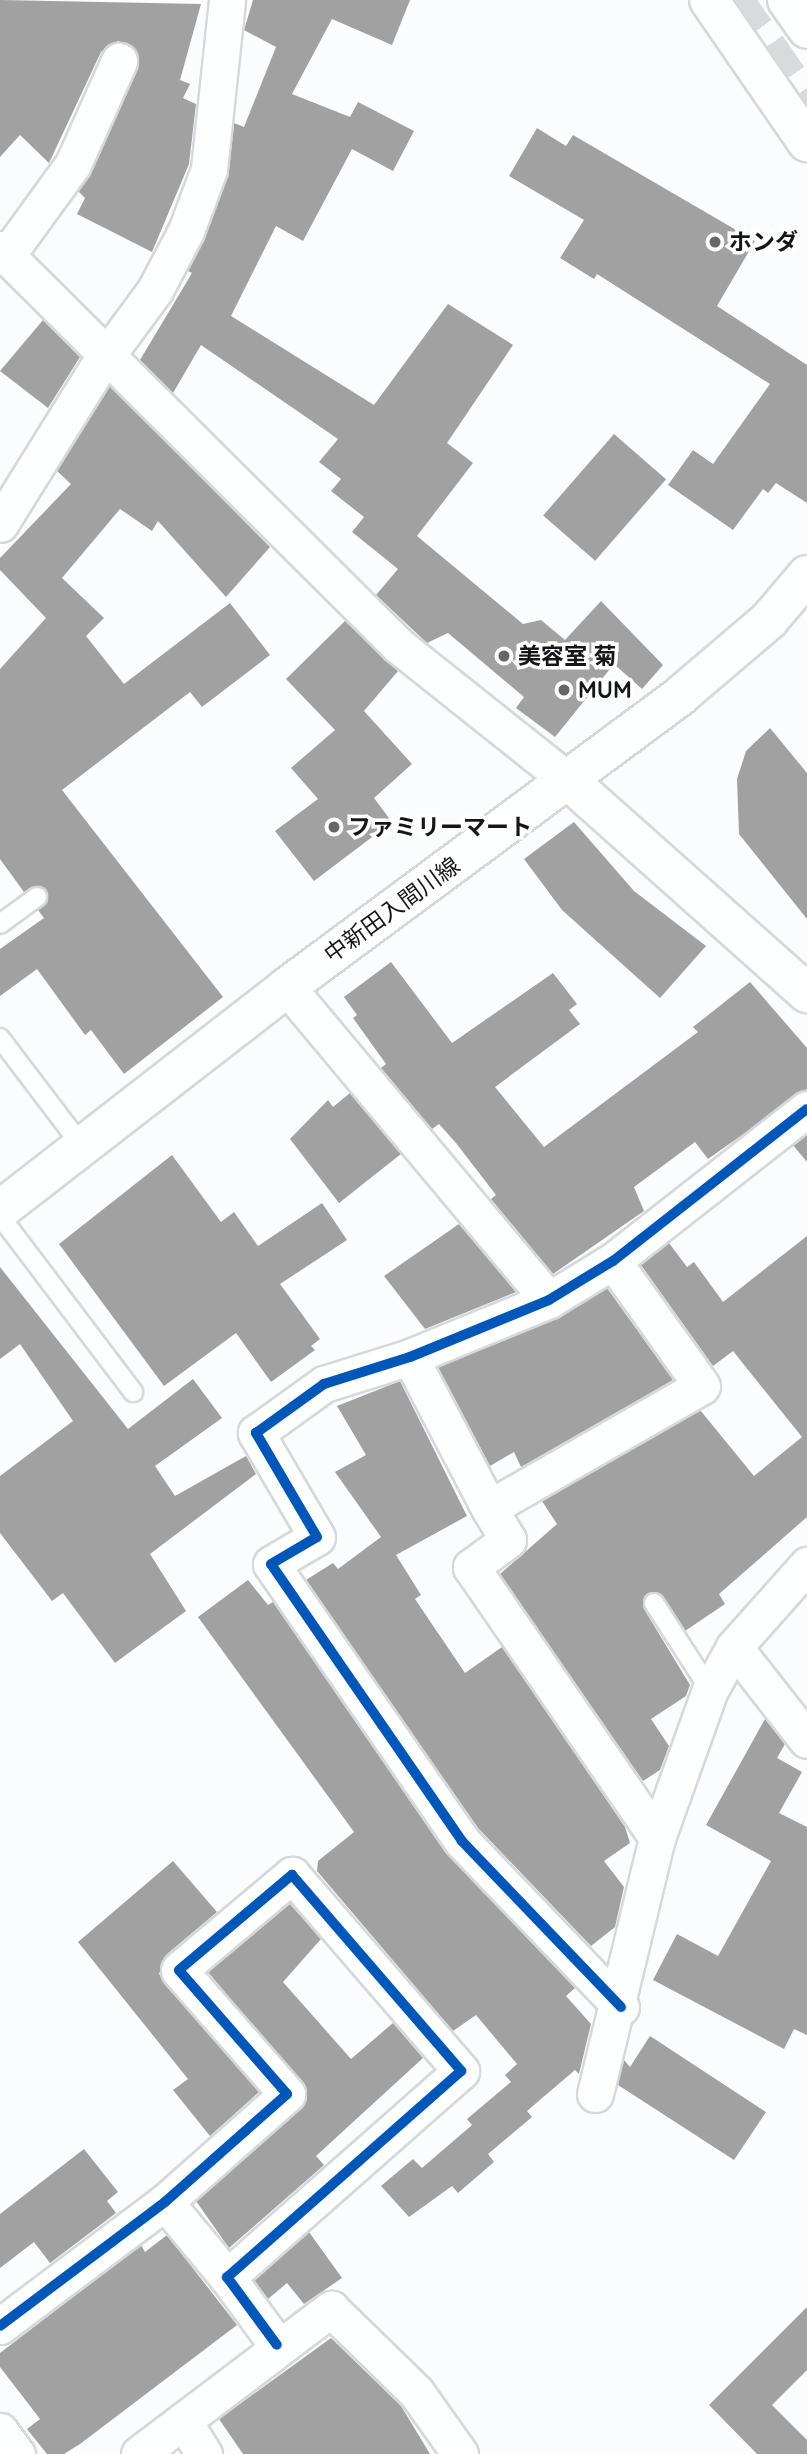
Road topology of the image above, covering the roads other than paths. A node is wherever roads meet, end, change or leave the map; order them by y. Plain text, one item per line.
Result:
1 (227, 0) edge
2 (709, 0) edge
3 (787, 0) edge
4 (807, 29) edge
5 (119, 61) dead end
6 (807, 142) edge
7 (3, 252) edge
8 (106, 356) junction
9 (0, 524) edge
10 (807, 575) edge
11 (569, 781) junction
12 (37, 897) dead end
13 (0, 924) edge
14 (287, 987) junction
15 (807, 993) edge
16 (0, 1038) edge
17 (807, 1109) edge
18 (82, 1146) junction
19 (0, 1210) edge
20 (0, 1216) edge
21 (613, 1261) junction
22 (549, 1300) junction
23 (410, 1357) junction
24 (133, 1392) dead end
25 (489, 1508) junction
26 (807, 1564) edge
27 (654, 1603) dead end
28 (734, 1647) junction
29 (710, 1689) junction
30 (807, 1740) edge
31 (657, 1838) junction
32 (621, 2007) junction
33 (595, 2094) dead end
34 (165, 2202) junction
35 (228, 2277) junction
36 (0, 2326) edge
37 (277, 2345) junction
38 (184, 2422) junction
39 (0, 2431) edge
40 (17, 2454) edge
41 (139, 2454) edge
42 (204, 2454) edge
43 (460, 2454) edge

1 - 8 street
2 - 6 main road
3 - 4 main road
5 - 7 street
7 - 8 street
8 - 9 street
8 - 11 street
10 - 11 main road, 中新田入間川線
11 - 14 main road, 中新田入間川線
11 - 15 main road
12 - 13 lane
14 - 18 main road, 中新田入間川線
14 - 22 street
16 - 18 lane
17 - 21 street
18 - 19 main road, 中新田入間川線
20 - 24 lane
21 - 22 street
21 - 25 street
22 - 23 street
23 - 25 street
23 - 32 street
25 - 31 street
26 - 28 street
27 - 29 lane
28 - 29 street
28 - 30 street
29 - 31 street
31 - 32 street
32 - 33 street
34 - 35 street
34 - 35 street
34 - 36 street
35 - 37 street
37 - 38 street
37 - 43 street
38 - 41 street
38 - 42 street
39 - 40 street

